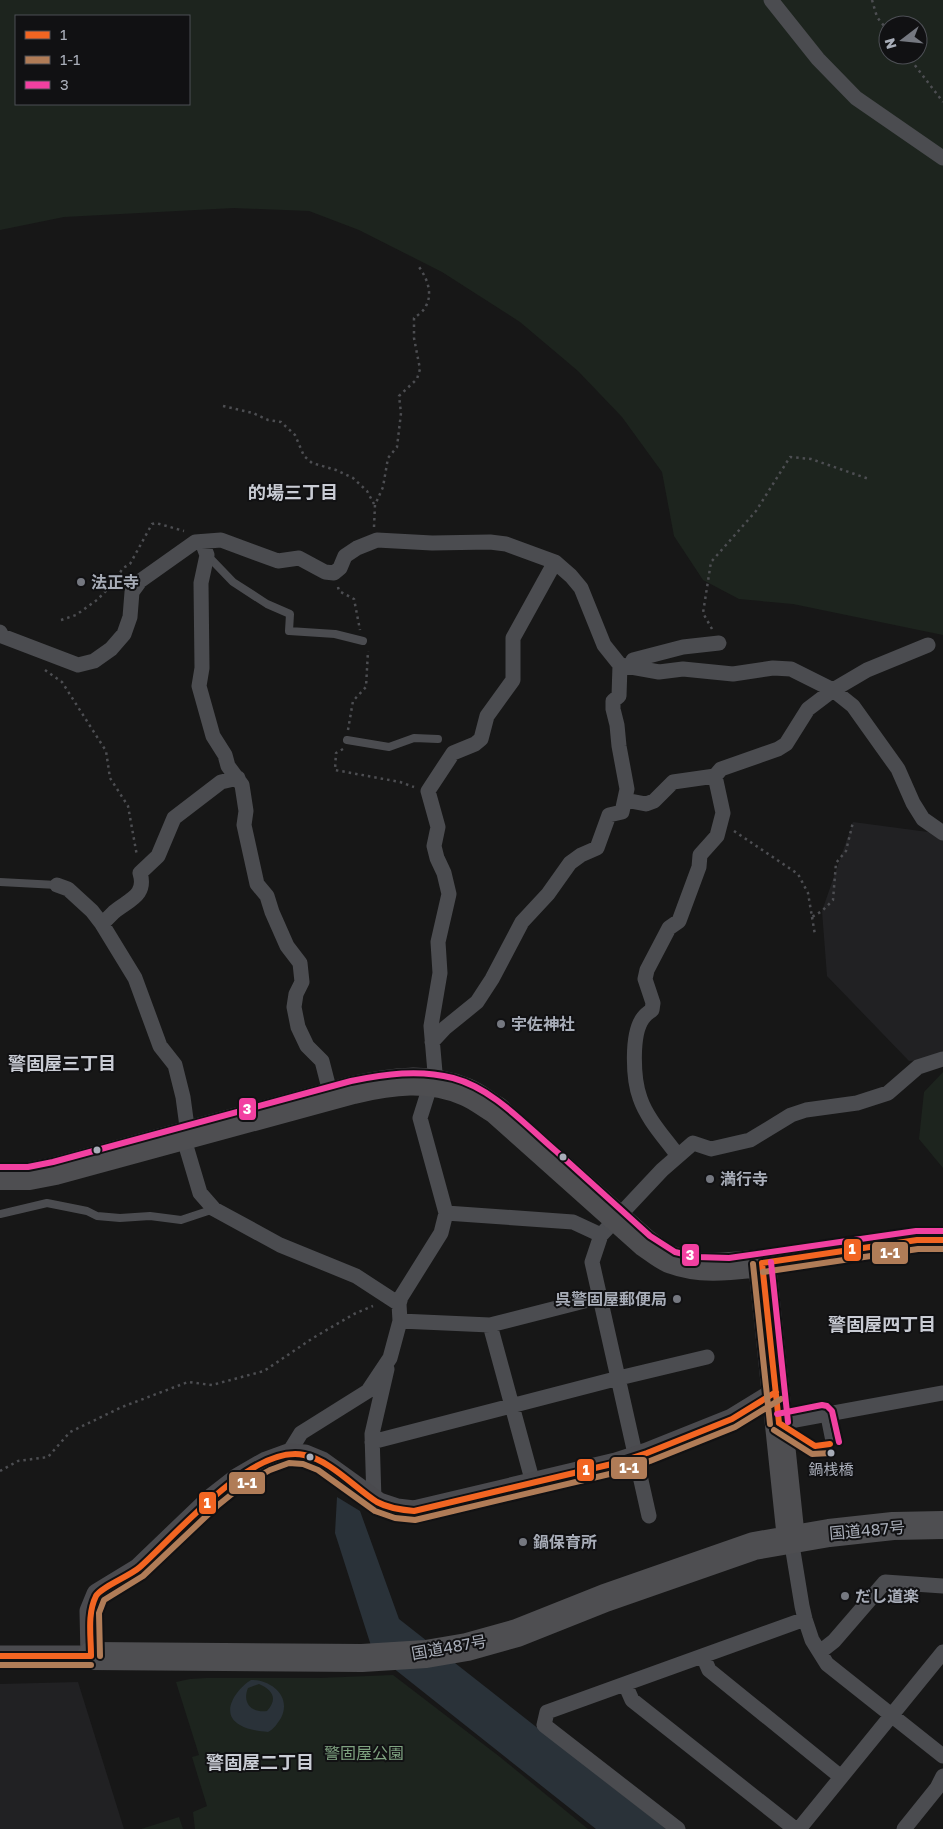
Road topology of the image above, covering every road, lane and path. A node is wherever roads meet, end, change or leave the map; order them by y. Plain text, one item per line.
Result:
1 (772, 0) edge
2 (872, 0) edge
3 (878, 18) edge
4 (915, 65) edge
5 (943, 102) edge
6 (943, 158) edge
7 (419, 267) dead end
8 (223, 406) dead end
9 (869, 479) dead end
10 (375, 505) junction
11 (201, 546) junction
12 (357, 548) junction
13 (554, 562) junction
14 (334, 573) junction
15 (61, 620) dead end
16 (0, 632) edge
17 (363, 641) junction
18 (719, 643) joint
19 (928, 645) dead end
20 (626, 662) junction
21 (41, 668) dead end
22 (834, 690) junction
23 (438, 739) dead end
24 (347, 740) junction
25 (715, 776) junction
26 (238, 778) junction
27 (428, 791) junction
28 (625, 800) junction
29 (723, 813) junction
30 (853, 822) dead end
31 (943, 833) edge
32 (140, 873) junction
33 (0, 882) edge
34 (57, 885) joint
35 (812, 917) junction
36 (102, 924) junction
37 (815, 935) dead end
38 (432, 1042) junction
39 (943, 1059) edge
40 (433, 1083) junction
41 (331, 1096) junction
42 (185, 1135) junction
43 (678, 1156) junction
44 (0, 1176) edge
45 (214, 1209) junction
46 (446, 1212) junction
47 (0, 1214) edge
48 (609, 1227) junction
49 (943, 1244) edge
50 (762, 1263) junction
51 (600, 1297) junction
52 (395, 1301) junction
53 (400, 1320) junction
54 (490, 1325) junction
55 (707, 1357) dead end
56 (390, 1358) junction
57 (619, 1378) junction
58 (776, 1392) junction
59 (943, 1393) edge
60 (512, 1406) junction
61 (824, 1414) junction
62 (779, 1423) junction
63 (372, 1442) junction
64 (288, 1454) junction
65 (637, 1456) junction
66 (0, 1471) edge
67 (533, 1483) junction
68 (374, 1500) junction
69 (649, 1516) dead end
70 (943, 1526) edge
71 (791, 1540) junction
72 (943, 1586) edge
73 (805, 1619) junction
74 (820, 1652) junction
75 (943, 1652) edge
76 (0, 1656) edge
77 (91, 1656) junction
78 (703, 1656) junction
79 (625, 1684) junction
80 (891, 1715) junction
81 (943, 1756) edge
82 (841, 1776) junction
83 (943, 1776) edge
84 (678, 1829) edge
85 (795, 1829) edge
86 (800, 1829) edge
87 (904, 1829) edge

1 - 6 street
2 - 3 path
4 - 5 path
7 - 10 path
8 - 10 path
9 - 18 path
10 - 12 path
11 - 14 street
11 - 15 path
11 - 16 street
11 - 17 lane
11 - 26 street
12 - 13 street
12 - 14 street
13 - 20 street
13 - 27 street
14 - 17 path
17 - 24 path
18 - 20 street
19 - 22 street
20 - 22 street
20 - 28 street
21 - 32 path
22 - 25 street
22 - 31 street
23 - 24 lane
24 - 27 path
25 - 28 street
25 - 29 street
26 - 32 street
26 - 41 street
27 - 38 street
28 - 38 street
29 - 35 path
29 - 43 street
30 - 35 path
32 - 36 street
33 - 34 lane
34 - 36 street
35 - 37 path
36 - 42 street
38 - 40 street
39 - 43 street
40 - 41 highway
40 - 46 street
40 - 48 highway
41 - 42 highway
42 - 44 highway
42 - 45 street
43 - 48 street
45 - 47 lane
45 - 52 street
46 - 48 street
46 - 52 street
48 - 50 highway
48 - 51 street
49 - 50 street
50 - 58 highway
51 - 54 street
51 - 57 street
52 - 53 street
52 - 66 path
53 - 54 street
53 - 56 street
54 - 60 street
55 - 57 street
56 - 63 street
56 - 64 street
57 - 60 street
57 - 65 street
58 - 62 highway
58 - 65 street
59 - 61 street
60 - 63 street
60 - 67 street
61 - 62 street
61 - 62 lane
62 - 71 highway
63 - 68 street
64 - 68 street
64 - 77 street
65 - 67 street
65 - 69 street
67 - 68 street
70 - 71 highway, 国道487号
71 - 73 street
71 - 77 highway, 国道487号
72 - 74 street
73 - 74 street
73 - 78 street
74 - 80 street
75 - 80 street
76 - 77 street
78 - 79 street
78 - 82 street
79 - 84 street
79 - 85 street
80 - 81 street
80 - 82 street
82 - 86 street
83 - 87 street

